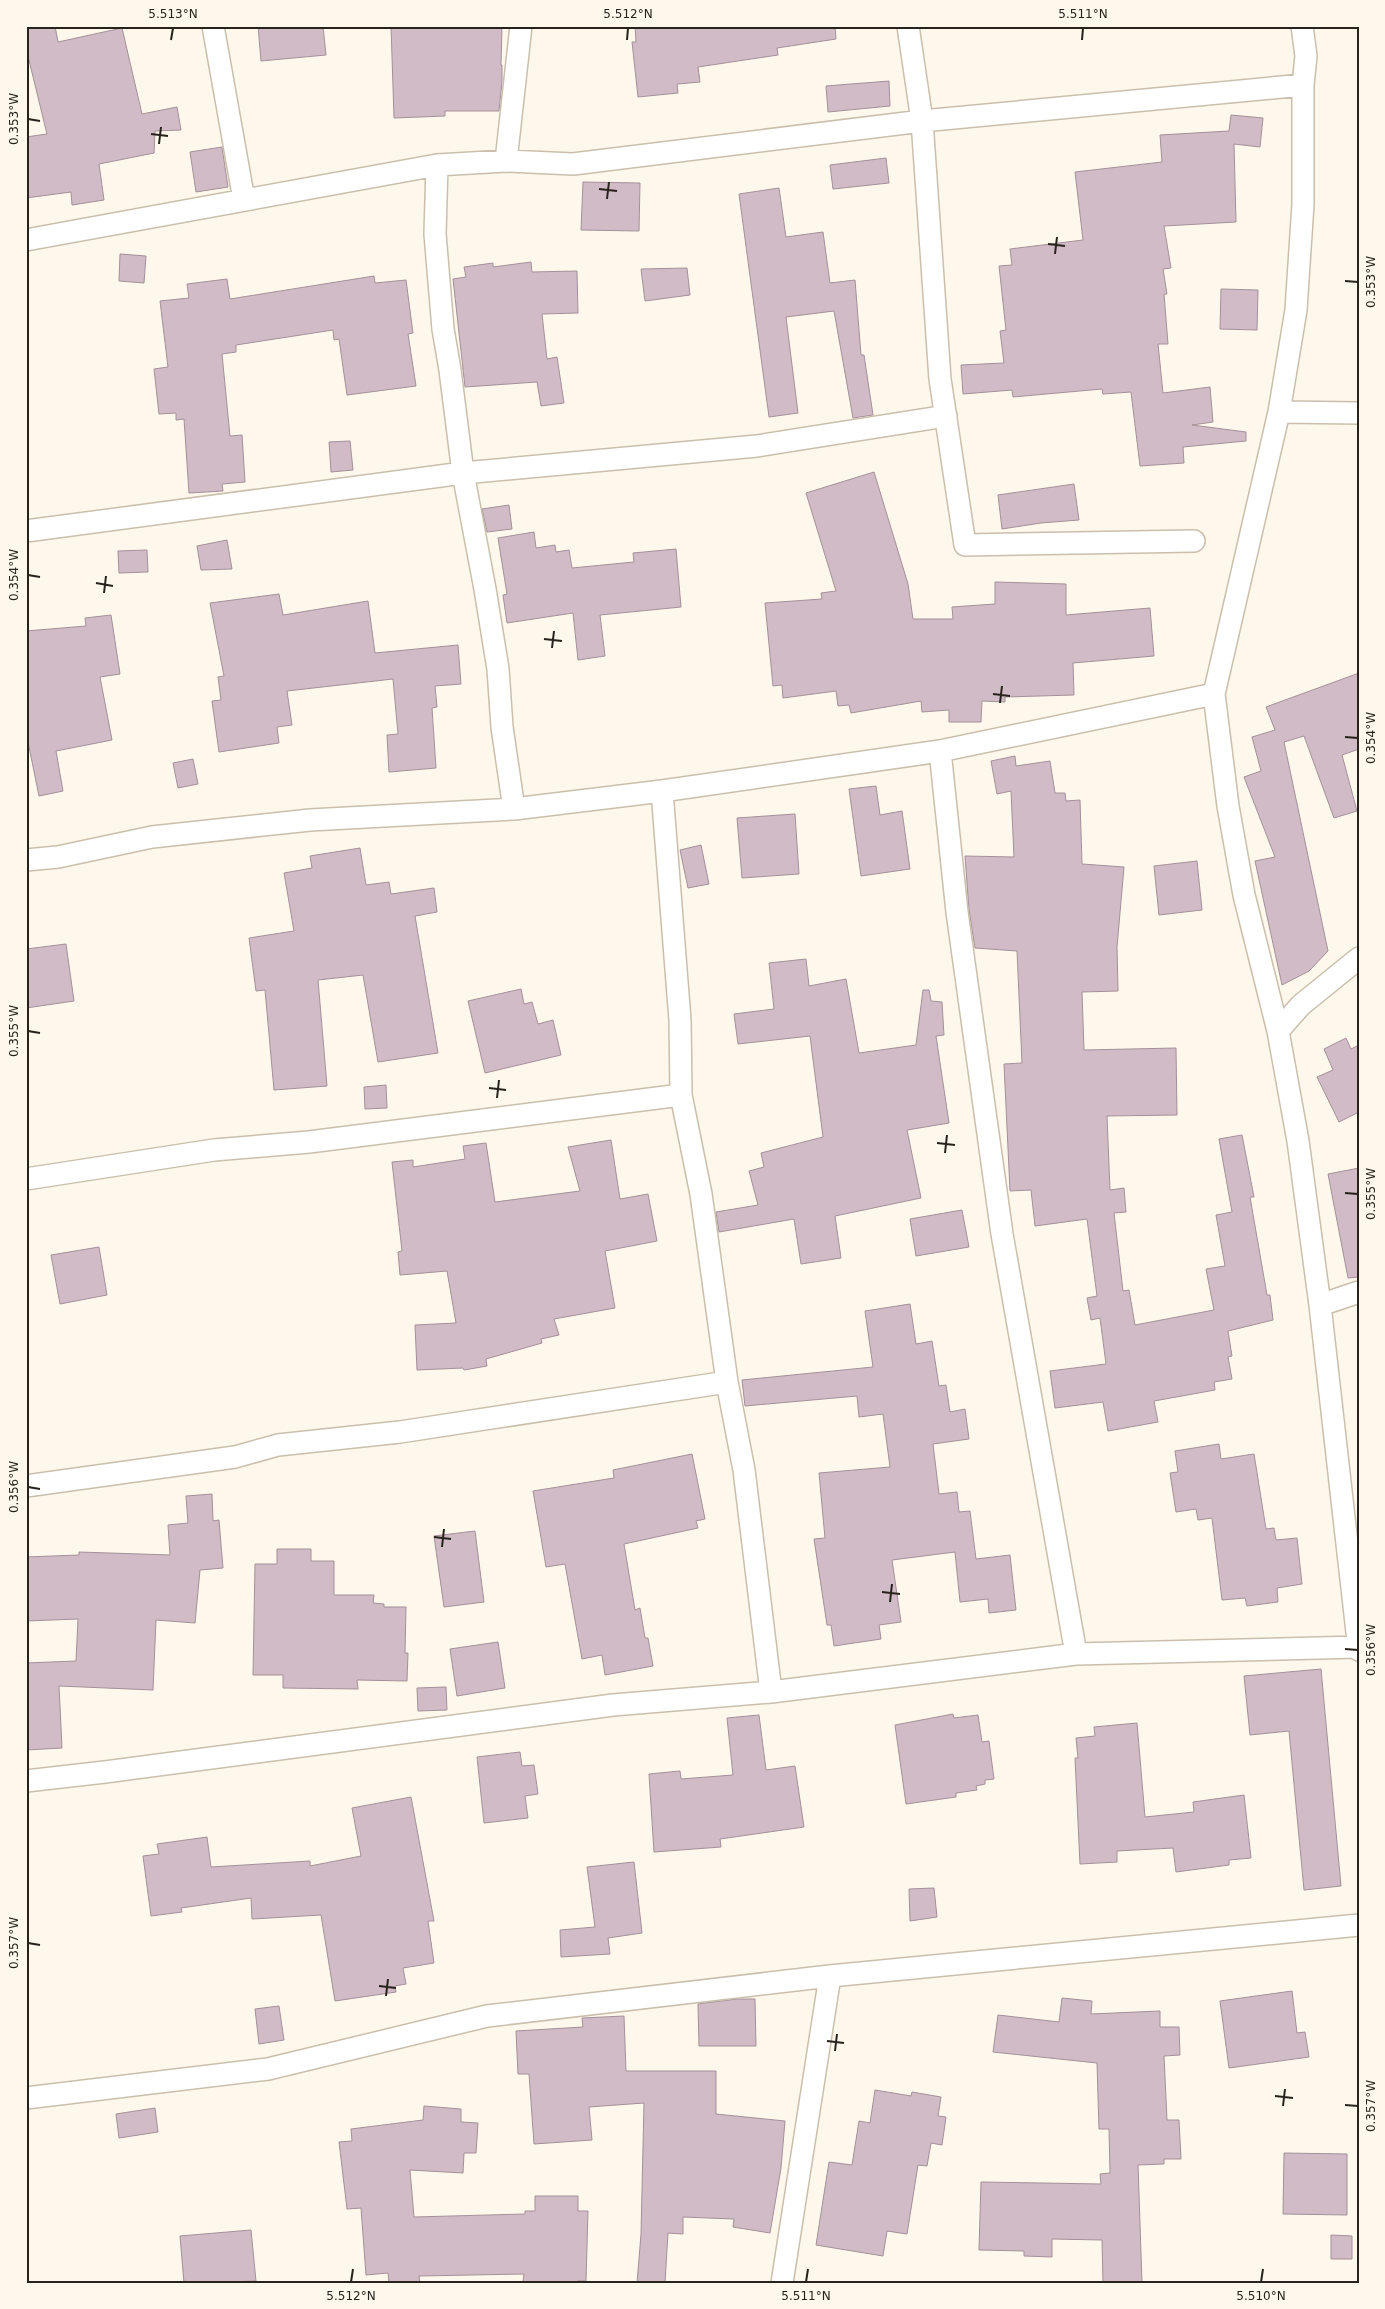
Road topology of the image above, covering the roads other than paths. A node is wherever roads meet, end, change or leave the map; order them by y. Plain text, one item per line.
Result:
1 (213, 26) edge
2 (521, 26) edge
3 (908, 26) edge
4 (1302, 26) edge
5 (1303, 85) junction
6 (922, 121) junction
7 (506, 162) junction
8 (437, 165) junction
9 (244, 200) junction
10 (26, 240) edge
11 (1279, 412) junction
12 (1359, 413) edge
13 (946, 416) junction
14 (463, 473) junction
15 (26, 531) edge
16 (1194, 541) dead end
17 (1214, 694) junction
18 (940, 751) junction
19 (662, 791) junction
20 (514, 809) junction
21 (26, 860) edge
22 (1359, 958) edge
23 (1278, 1031) junction
24 (681, 1095) junction
25 (26, 1179) edge
26 (1359, 1292) edge
27 (1320, 1305) junction
28 (726, 1382) junction
29 (26, 1486) edge
30 (1358, 1649) edge
31 (1076, 1654) junction
32 (771, 1692) junction
33 (26, 1781) edge
34 (1359, 1925) edge
35 (830, 1976) junction
36 (26, 2098) edge
37 (782, 2283) edge

1 - 9 street
2 - 7 street
3 - 6 street
4 - 5 street
5 - 6 street
5 - 11 street
6 - 7 street
6 - 13 street
7 - 8 street
8 - 9 street
8 - 14 street
9 - 10 street
11 - 12 street
11 - 17 street
13 - 14 street
13 - 16 street
14 - 15 street
14 - 20 street
17 - 18 street
17 - 23 street
18 - 19 street
18 - 31 street
19 - 20 street
19 - 24 street
20 - 21 street
22 - 23 street
23 - 27 street
24 - 25 street
24 - 28 street
26 - 27 street
27 - 30 street
28 - 29 street
28 - 32 street
30 - 31 street
31 - 32 street
32 - 33 street
34 - 35 street
35 - 36 street
35 - 37 street

